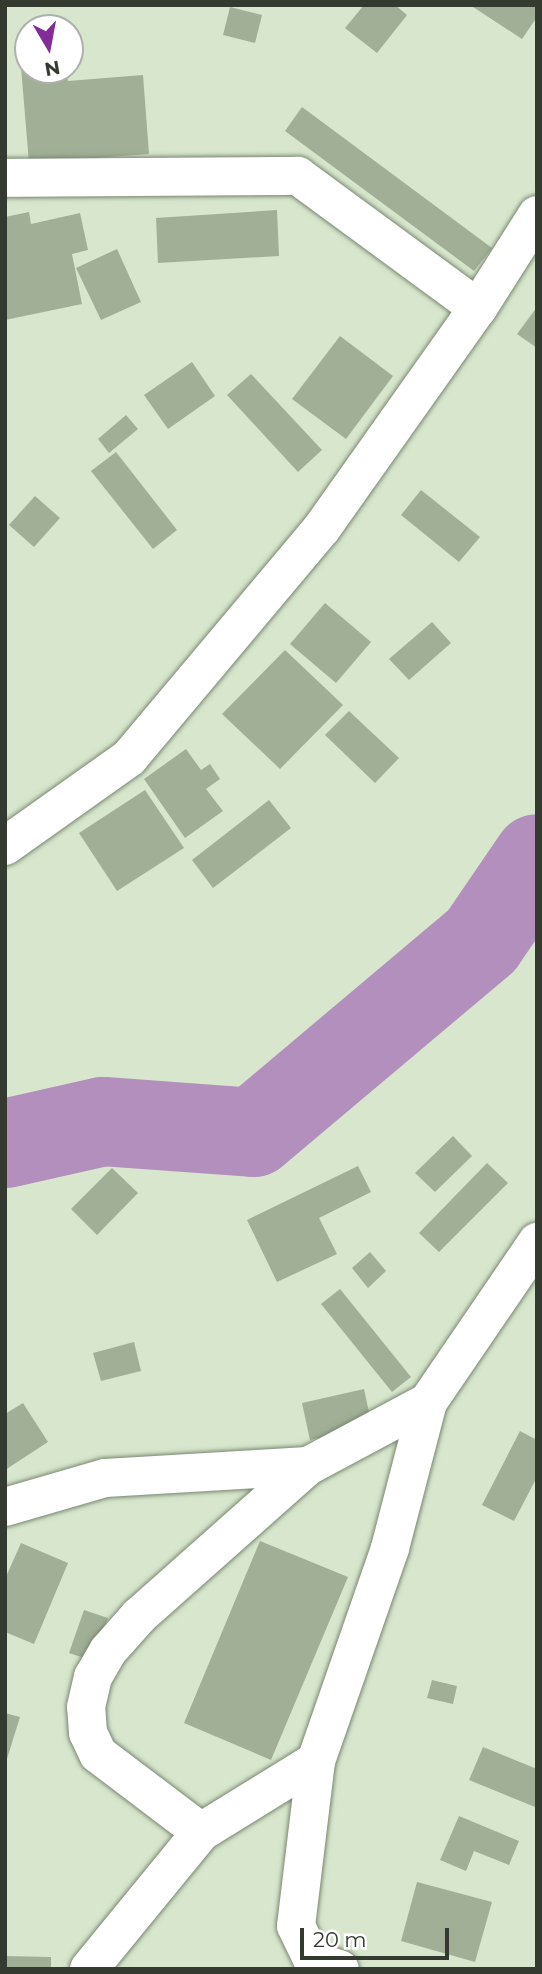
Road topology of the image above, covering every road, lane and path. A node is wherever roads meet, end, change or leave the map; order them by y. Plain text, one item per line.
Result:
1 (5, 178) edge
2 (537, 215) edge
3 (478, 308) junction
4 (5, 846) edge
5 (537, 1242) edge
6 (428, 1402) junction
7 (307, 1465) junction
8 (5, 1507) edge
9 (316, 1760) junction
10 (201, 1832) junction
11 (320, 1966) edge
12 (89, 1969) edge

1 - 3 street
2 - 3 street
3 - 4 street
5 - 6 street
6 - 7 street
6 - 9 street
7 - 8 street
7 - 10 street
9 - 10 street
9 - 11 street
10 - 12 street

